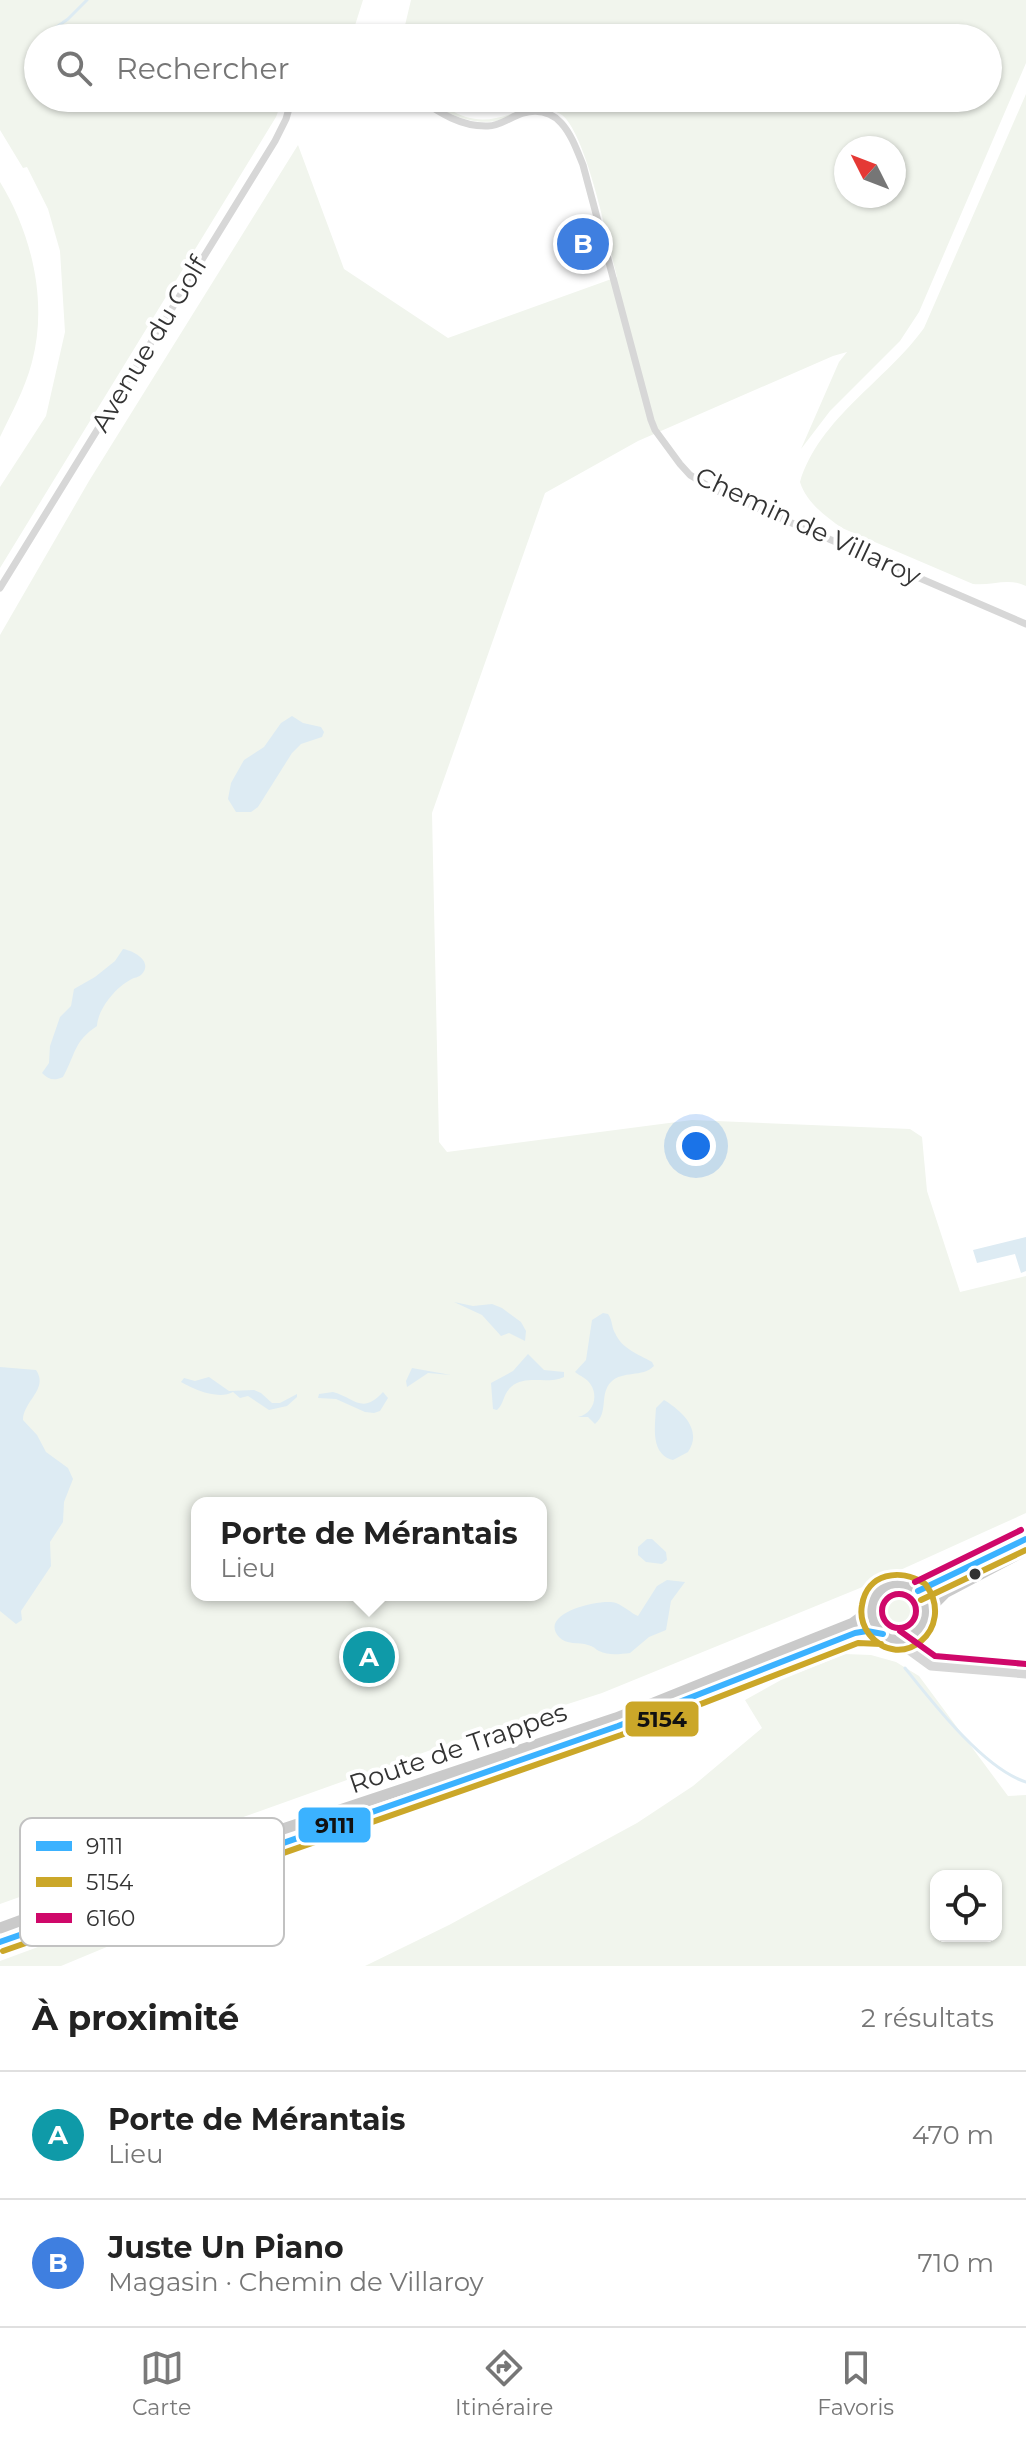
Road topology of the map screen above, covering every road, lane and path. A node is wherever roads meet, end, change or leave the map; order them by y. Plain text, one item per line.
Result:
1 (288, 112) edge
2 (438, 112) edge
3 (526, 112) edge
4 (526, 112) edge
5 (0, 588) edge
6 (1026, 624) edge
7 (1026, 1539) edge
8 (1026, 1550) edge
9 (918, 1591) junction
10 (872, 1603) junction
11 (927, 1611) junction
12 (922, 1626) junction
13 (889, 1636) junction
14 (1026, 1671) edge
15 (284, 1829) edge
16 (284, 1843) edge
17 (20, 1921) edge
18 (0, 1928) edge
19 (20, 1935) edge
20 (0, 1942) edge

1 - 5 street, Avenue du Golf
2 - 3 street, Chemin de Villaroy
4 - 6 street, Chemin de Villaroy
7 - 9 main road
8 - 11 main road
9 - 10 main road
9 - 11 main road
10 - 13 main road
10 - 15 main road, Route de Trappes
11 - 12 main road
12 - 13 main road
12 - 14 street
13 - 14 street
13 - 16 main road, Route de Trappes
17 - 18 main road, Route de Trappes
19 - 20 main road, Route de Trappes

